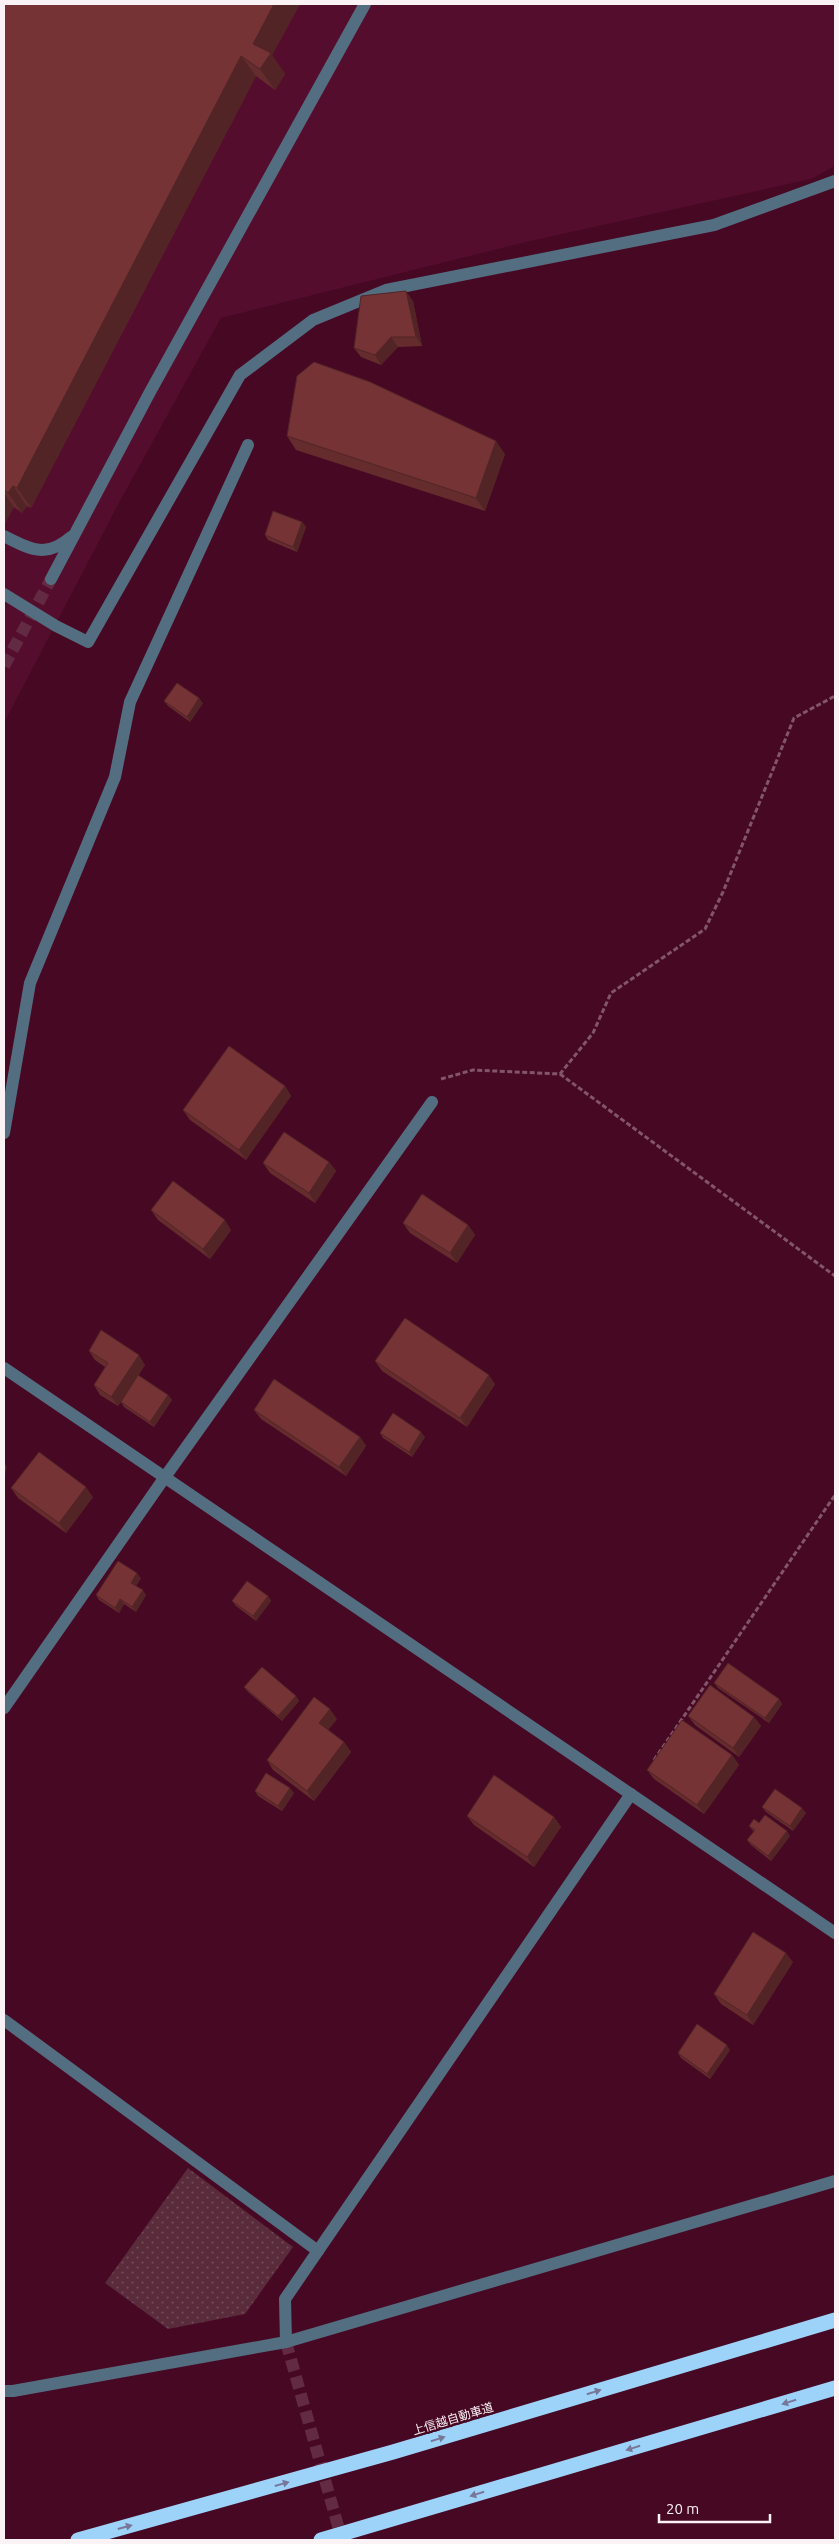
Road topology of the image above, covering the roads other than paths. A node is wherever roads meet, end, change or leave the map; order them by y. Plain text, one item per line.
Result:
1 (365, 4) edge
2 (835, 181) edge
3 (248, 444) dead end
4 (74, 534) junction
5 (4, 536) edge
6 (51, 579) tunnel mouth
7 (4, 594) edge
8 (432, 1102) road end
9 (4, 1133) edge
10 (4, 1368) edge
11 (165, 1477) junction
12 (4, 1708) edge
13 (631, 1794) junction
14 (835, 1933) edge
15 (4, 2020) edge
16 (835, 2181) edge
17 (318, 2251) junction
18 (835, 2320) edge
19 (286, 2342) junction
20 (835, 2388) edge
21 (4, 2391) edge
22 (78, 2540) edge
23 (321, 2540) edge

1 - 4 street
2 - 7 street
3 - 9 street
4 - 5 street
4 - 6 street
8 - 11 street
10 - 11 street
11 - 12 street
11 - 13 street
13 - 14 street
13 - 17 street
15 - 17 street
16 - 19 street
17 - 19 street
22 -> 18 highway, 上信越自動車道
19 - 21 street
20 -> 23 highway

